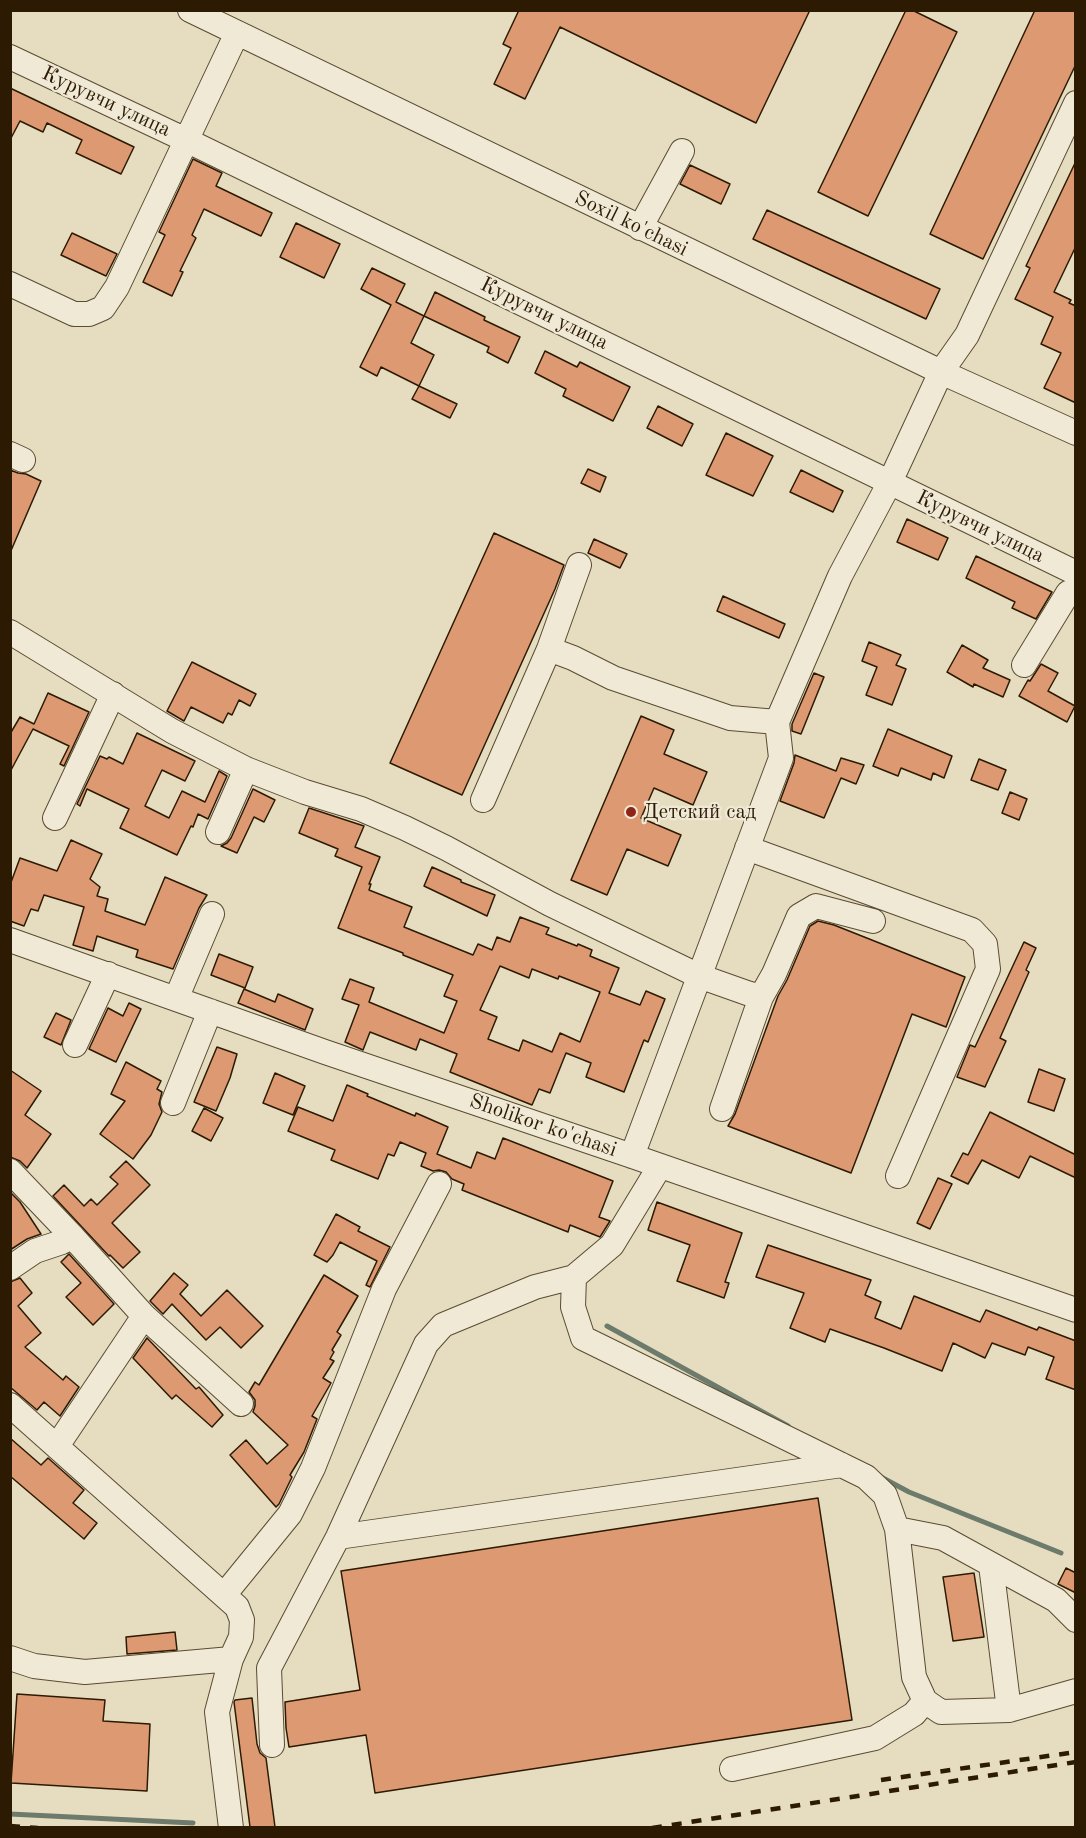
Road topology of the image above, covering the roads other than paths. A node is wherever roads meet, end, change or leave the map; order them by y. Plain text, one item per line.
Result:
1 (190, 10) edge
2 (237, 33) junction
3 (10, 57) edge
4 (1076, 104) edge
5 (186, 140) junction
6 (682, 151) dead end
7 (640, 228) junction
8 (10, 284) edge
9 (941, 372) junction
10 (1076, 433) edge
11 (890, 482) junction
12 (579, 565) dead end
13 (1076, 573) edge
14 (1076, 589) edge
15 (10, 632) edge
16 (549, 649) junction
17 (1024, 665) dead end
18 (113, 694) junction
19 (777, 722) junction
20 (246, 769) junction
21 (483, 800) dead end
22 (55, 818) dead end
23 (218, 832) dead end
24 (747, 848) junction
25 (212, 914) dead end
26 (873, 921) dead end
27 (10, 940) edge
28 (108, 975) junction
29 (699, 976) junction
30 (761, 998) junction
31 (176, 999) junction
32 (210, 1011) junction
33 (75, 1045) dead end
34 (173, 1103) dead end
35 (722, 1109) dead end
36 (632, 1156) junction
37 (660, 1166) junction
38 (10, 1171) edge
39 (898, 1176) dead end
40 (439, 1184) dead end
41 (72, 1236) junction
42 (10, 1268) edge
43 (574, 1277) junction
44 (1076, 1310) edge
45 (144, 1316) junction
46 (241, 1404) dead end
47 (10, 1405) edge
48 (57, 1446) junction
49 (842, 1465) junction
50 (897, 1529) junction
51 (339, 1537) junction
52 (991, 1564) junction
53 (224, 1595) junction
54 (1076, 1620) edge
55 (10, 1658) edge
56 (231, 1659) junction
57 (1076, 1691) edge
58 (925, 1701) junction
59 (1009, 1710) junction
60 (272, 1745) dead end
61 (732, 1769) dead end
62 (231, 1827) edge

1 - 2 street, Soxil ko'chasi
2 - 5 street
2 - 7 street, Soxil ko'chasi
3 - 5 street, Курувчи улица
4 - 9 street
5 - 8 street
5 - 11 street, Курувчи улица
6 - 7 street
7 - 9 street, Soxil ko'chasi
9 - 10 street, Soxil ko'chasi
9 - 11 street
11 - 13 street, Курувчи улица
11 - 19 street
12 - 16 street
14 - 17 street
15 - 18 street
16 - 19 street
16 - 21 street
18 - 20 street
18 - 22 street
19 - 24 street
20 - 23 street
20 - 29 street
24 - 29 street
24 - 39 street
25 - 31 street
26 - 30 street
27 - 28 street, Sholikor ko'chasi
28 - 31 street, Sholikor ko'chasi
28 - 33 street
29 - 30 street
29 - 36 street
30 - 35 street
31 - 32 street, Sholikor ko'chasi
32 - 34 street
32 - 36 street, Sholikor ko'chasi
36 - 37 street, Sholikor ko'chasi
37 - 43 street
37 - 44 street, Sholikor ko'chasi
38 - 41 street
40 - 53 street
41 - 42 street
41 - 45 street
43 - 49 street
43 - 51 street
45 - 46 street
45 - 48 street
47 - 48 street
48 - 53 street
49 - 50 street
49 - 51 street
50 - 52 street
50 - 58 street
51 - 60 street
52 - 54 street
52 - 59 street
53 - 56 street
55 - 56 street
56 - 62 street
57 - 59 street
58 - 59 street
58 - 61 street

